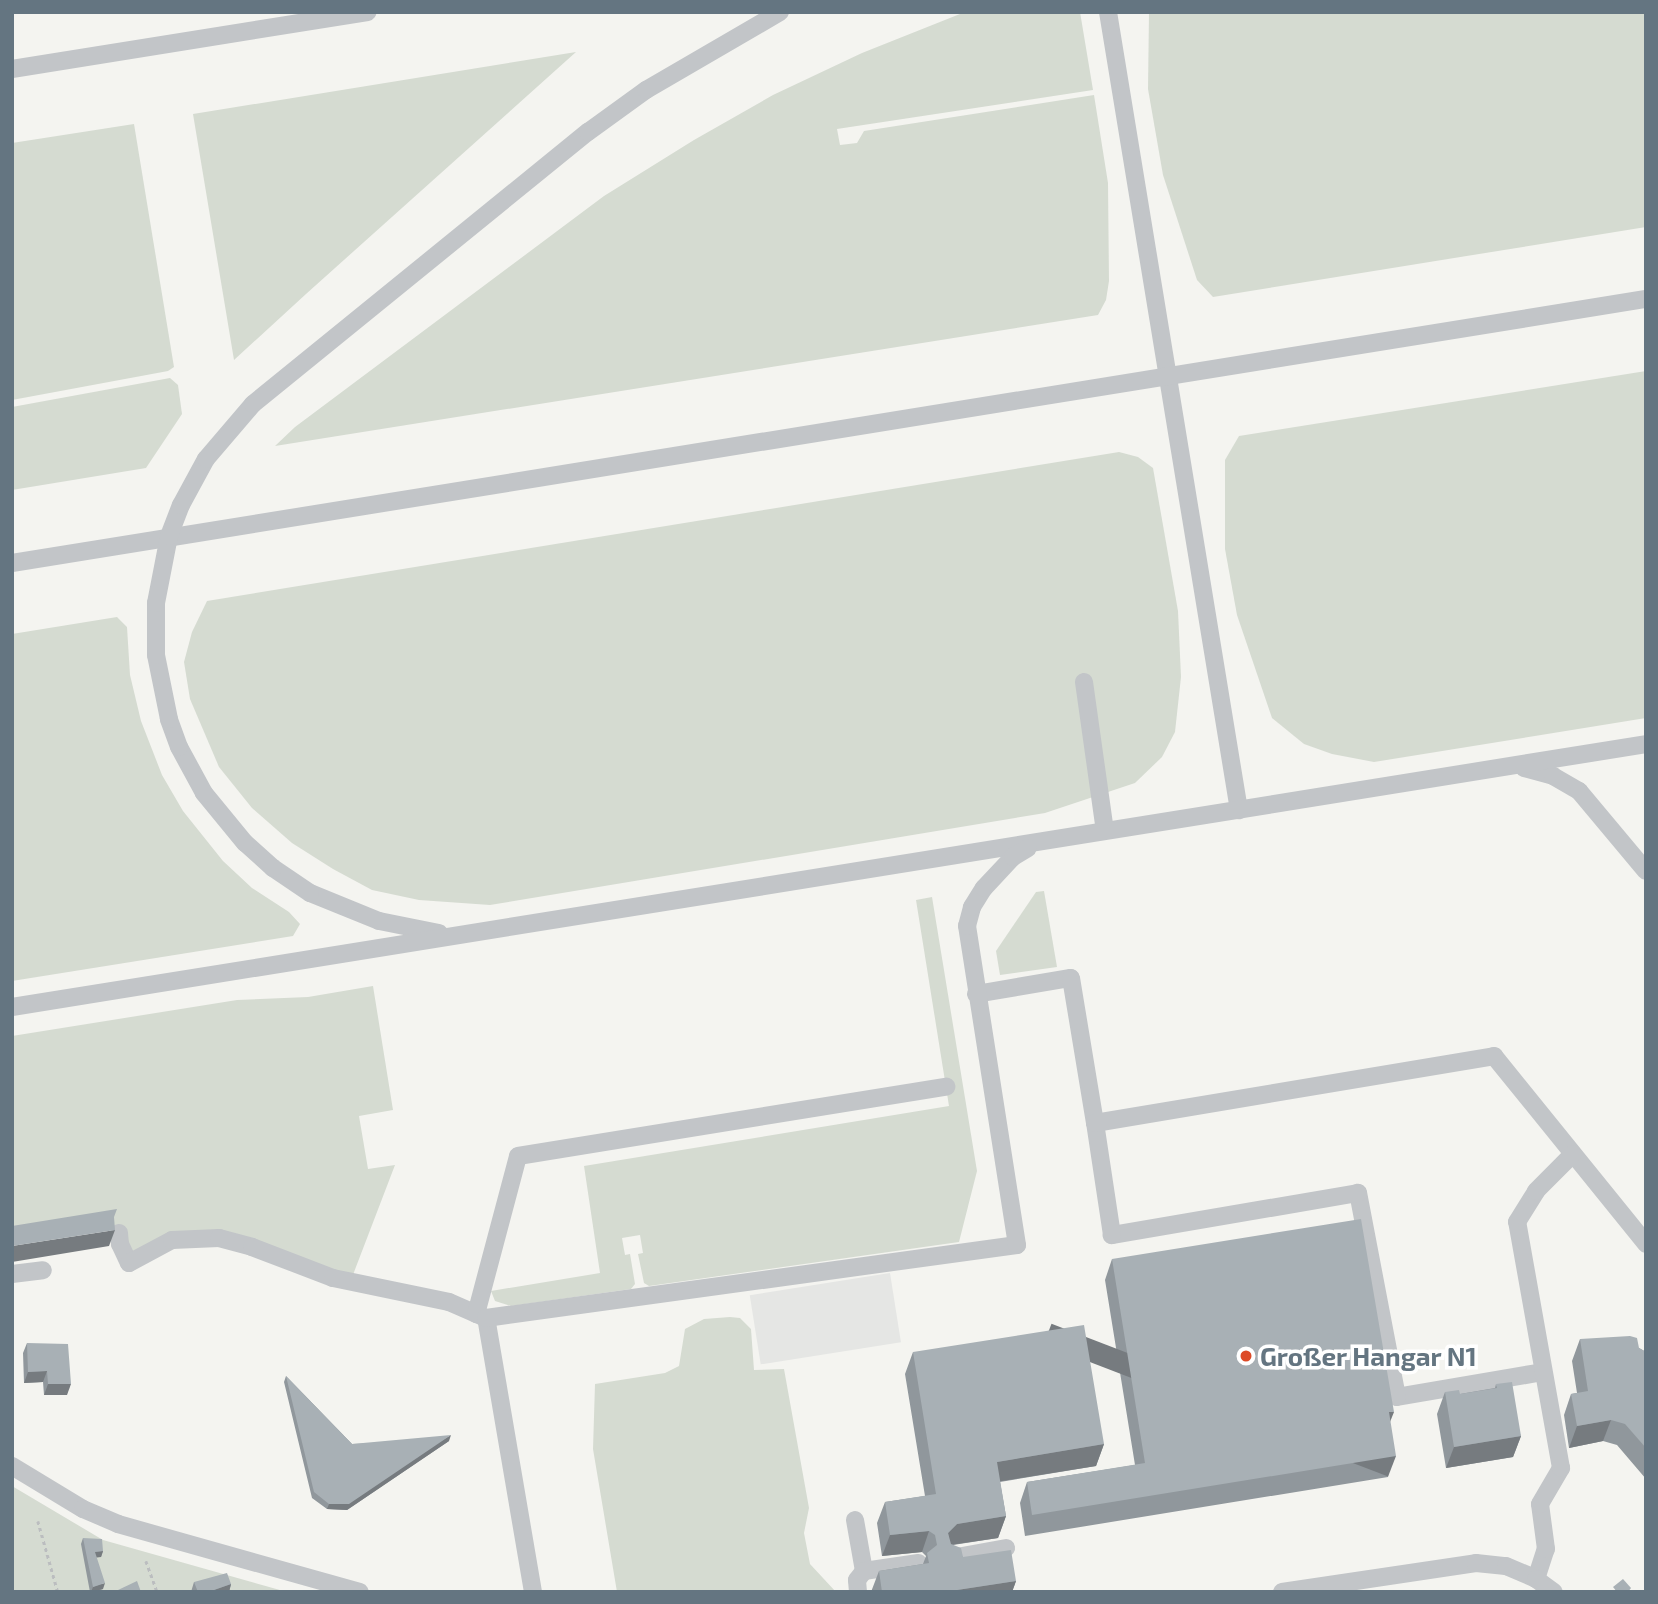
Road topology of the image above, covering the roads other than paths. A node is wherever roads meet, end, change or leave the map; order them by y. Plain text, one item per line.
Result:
1 (367, 12) edge
2 (780, 12) edge
3 (1108, 12) edge
4 (12, 69) edge
5 (1646, 299) edge
6 (1167, 376) junction
7 (169, 536) junction
8 (12, 562) edge
9 (1084, 682) dead end
10 (1646, 744) edge
11 (1504, 767) junction
12 (1239, 810) junction
13 (1105, 831) junction
14 (1048, 841) junction
15 (1646, 871) edge
16 (474, 933) junction
17 (976, 994) junction
18 (12, 1007) edge
19 (946, 1087) dead end
20 (1095, 1123) junction
21 (1573, 1154) junction
22 (119, 1233) dead end
23 (1646, 1244) edge
24 (43, 1270) dead end
25 (12, 1273) edge
26 (481, 1316) junction
27 (1543, 1371) junction
28 (12, 1465) edge
29 (855, 1520) dead end
30 (1006, 1548) edge
31 (951, 1558) edge
32 (918, 1563) edge
33 (864, 1571) junction
34 (1536, 1579) junction
35 (360, 1592) edge
36 (533, 1592) edge
37 (858, 1592) edge
38 (1282, 1592) edge
39 (1554, 1592) edge

1 - 4 lane
2 - 7 lane
3 - 6 lane
5 - 6 lane
6 - 7 lane
6 - 12 lane
7 - 8 lane
7 - 16 lane
9 - 13 lane
10 - 11 lane
11 - 12 lane
11 - 15 lane
12 - 13 lane
13 - 14 lane
14 - 16 lane
14 - 17 lane
16 - 18 lane
17 - 20 lane
17 - 26 lane
19 - 26 lane
20 - 21 lane
20 - 27 lane
21 - 23 lane
21 - 27 lane
22 - 26 lane
24 - 25 lane
26 - 36 lane
27 - 34 lane
28 - 35 lane
29 - 33 lane
30 - 31 lane
32 - 33 lane
33 - 37 lane
34 - 38 lane
34 - 39 lane

